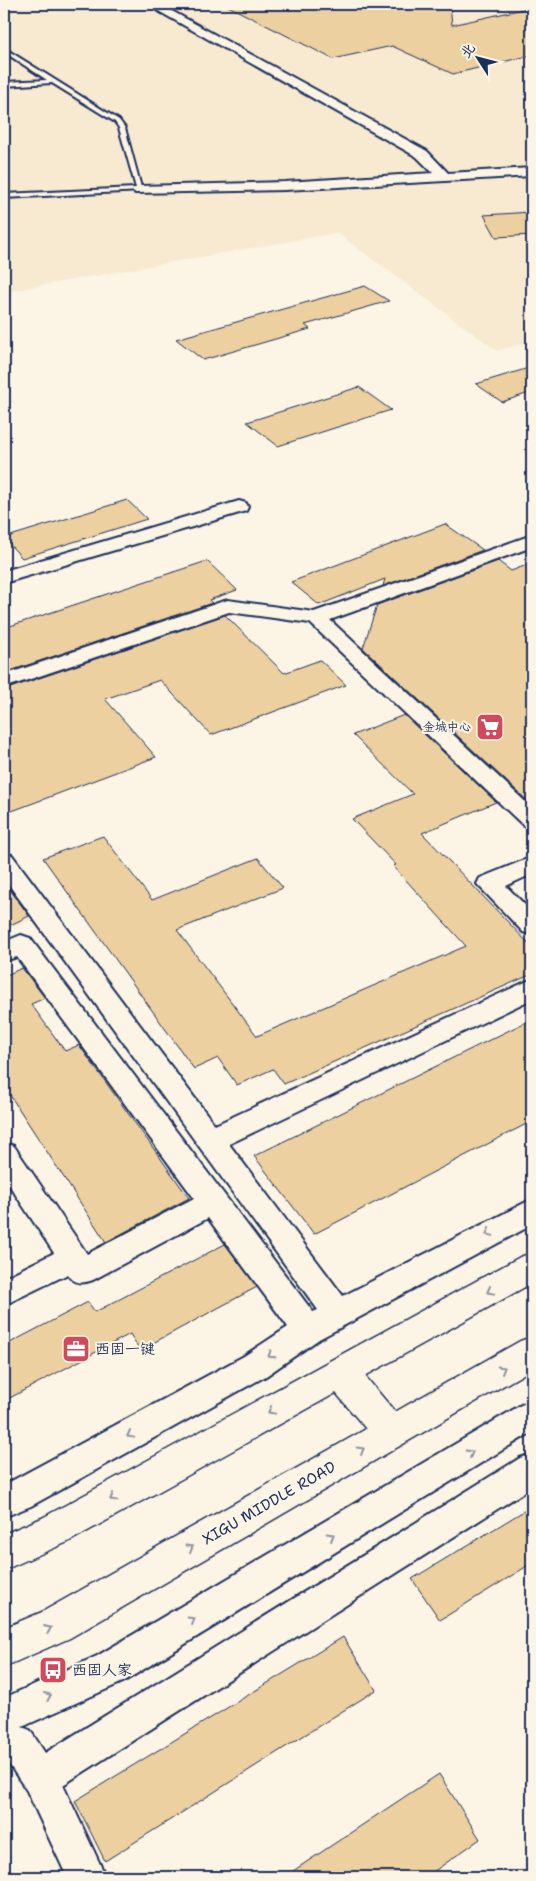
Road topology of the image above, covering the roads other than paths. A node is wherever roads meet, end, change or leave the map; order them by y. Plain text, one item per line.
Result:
1 (151, 4) edge
2 (4, 50) edge
3 (53, 81) junction
4 (4, 84) edge
5 (532, 172) edge
6 (444, 177) junction
7 (140, 190) junction
8 (4, 196) edge
9 (239, 507) dead end
10 (532, 541) edge
11 (4, 577) edge
12 (316, 618) junction
13 (4, 682) edge
14 (532, 821) edge
15 (4, 861) edge
16 (532, 865) edge
17 (532, 926) edge
18 (4, 952) edge
19 (532, 988) edge
20 (210, 1140) junction
21 (4, 1154) edge
22 (213, 1202) junction
23 (532, 1210) edge
24 (73, 1257) junction
25 (532, 1267) edge
26 (4, 1292) edge
27 (338, 1314) junction
28 (308, 1330) junction
29 (532, 1352) edge
30 (341, 1373) junction
31 (532, 1415) edge
32 (391, 1433) junction
33 (532, 1469) edge
34 (4, 1501) edge
35 (4, 1552) edge
36 (4, 1648) edge
37 (4, 1716) edge
38 (4, 1748) edge
39 (40, 1778) junction
40 (87, 1877) edge

1 - 6 street
2 - 3 lane
3 - 4 lane
3 - 7 lane
5 - 6 street
6 - 7 street
7 - 8 lane
9 - 11 street
10 - 12 street
12 - 13 street
12 - 14 street
15 - 20 street
16 - 17 street
18 - 22 street
19 - 20 street
20 - 27 street
21 - 24 street
22 - 24 street
22 - 28 street
23 -> 27 street
24 - 26 street
25 -> 30 main road
27 - 28 street
28 -> 34 street
32 -> 29 main road, XIGU MIDDLE ROAD
30 - 32 main road
30 -> 35 main road
37 -> 31 street
36 -> 32 main road, XIGU MIDDLE ROAD
33 - 39 street
38 - 39 street
39 - 40 street

